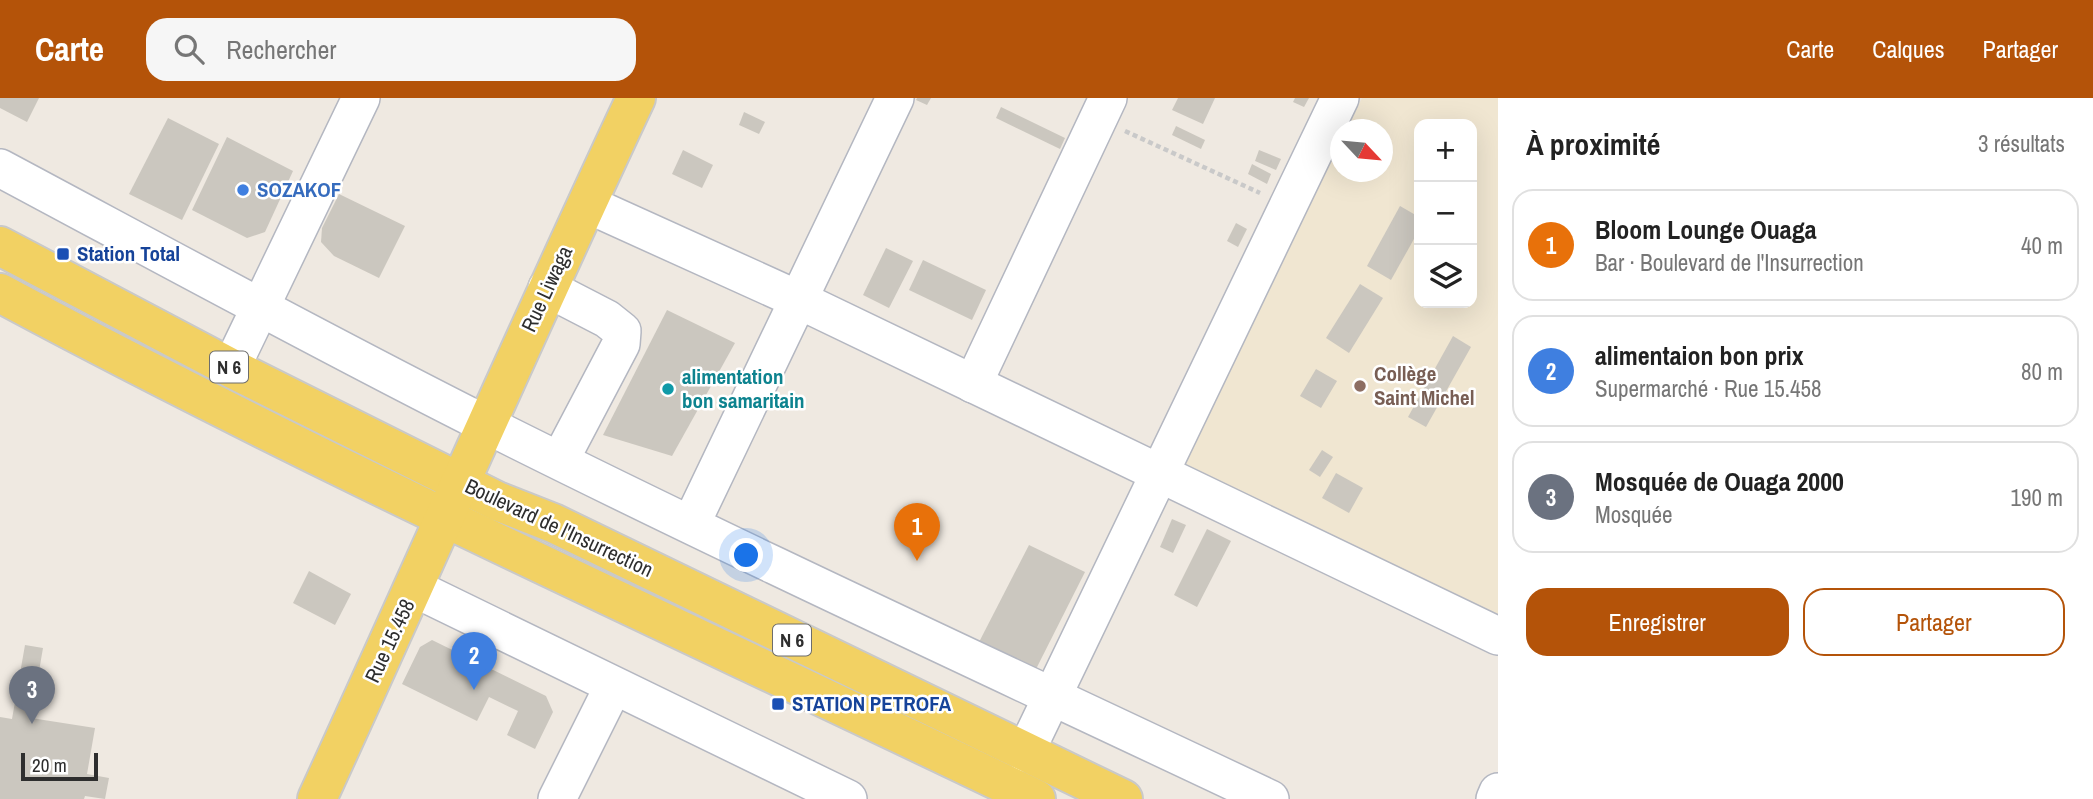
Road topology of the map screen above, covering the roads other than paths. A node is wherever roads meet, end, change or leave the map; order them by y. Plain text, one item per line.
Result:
1 (636, 98) edge
2 (895, 98) edge
3 (1340, 98) edge
4 (357, 99) edge
5 (1103, 108) edge
6 (0, 168) edge
7 (587, 204) junction
8 (0, 246) edge
9 (547, 288) junction
10 (0, 293) edge
11 (799, 300) junction
12 (261, 307) junction
13 (232, 368) junction
14 (973, 384) junction
15 (485, 424) junction
16 (560, 460) junction
17 (1160, 473) junction
18 (460, 482) junction
19 (444, 519) junction
20 (691, 524) junction
21 (414, 588) junction
22 (1498, 636) edge
23 (613, 687) junction
24 (1052, 696) junction
25 (1025, 753) junction
26 (1498, 792) edge
27 (317, 799) edge
28 (557, 799) edge
29 (848, 799) edge
30 (1036, 799) edge
31 (1124, 799) edge
32 (1270, 799) edge
33 (1494, 799) edge

1 - 7 main road, Rue Liwaga
2 - 11 street
3 - 17 street
4 - 12 street
5 - 14 street
6 - 12 street
7 - 9 main road, Rue Liwaga
7 - 11 street
8 - 13 main road, Boulevard de l'Insurrection / N 6
9 - 15 main road, Rue Liwaga
9 - 16 street
10 - 19 main road, Boulevard de l'Insurrection / N 6
11 - 14 street
11 - 20 street
12 - 13 street
12 - 15 street
13 - 18 main road, Boulevard de l'Insurrection / N 6
14 - 17 street
15 - 16 street
15 - 18 main road, Rue Liwaga
16 - 20 street
17 - 22 street
17 - 24 street
18 - 19 main road, Rue 15.458
18 - 25 main road, Boulevard de l'Insurrection / N 6
19 - 21 main road, Rue 15.458
19 - 30 main road, Boulevard de l'Insurrection / N 6
20 - 24 street
21 - 23 street
21 - 27 main road, Rue 15.458
23 - 28 street
23 - 29 street
24 - 25 street
24 - 32 street
25 - 31 main road, Boulevard de l'Insurrection / N 6
26 - 33 street

